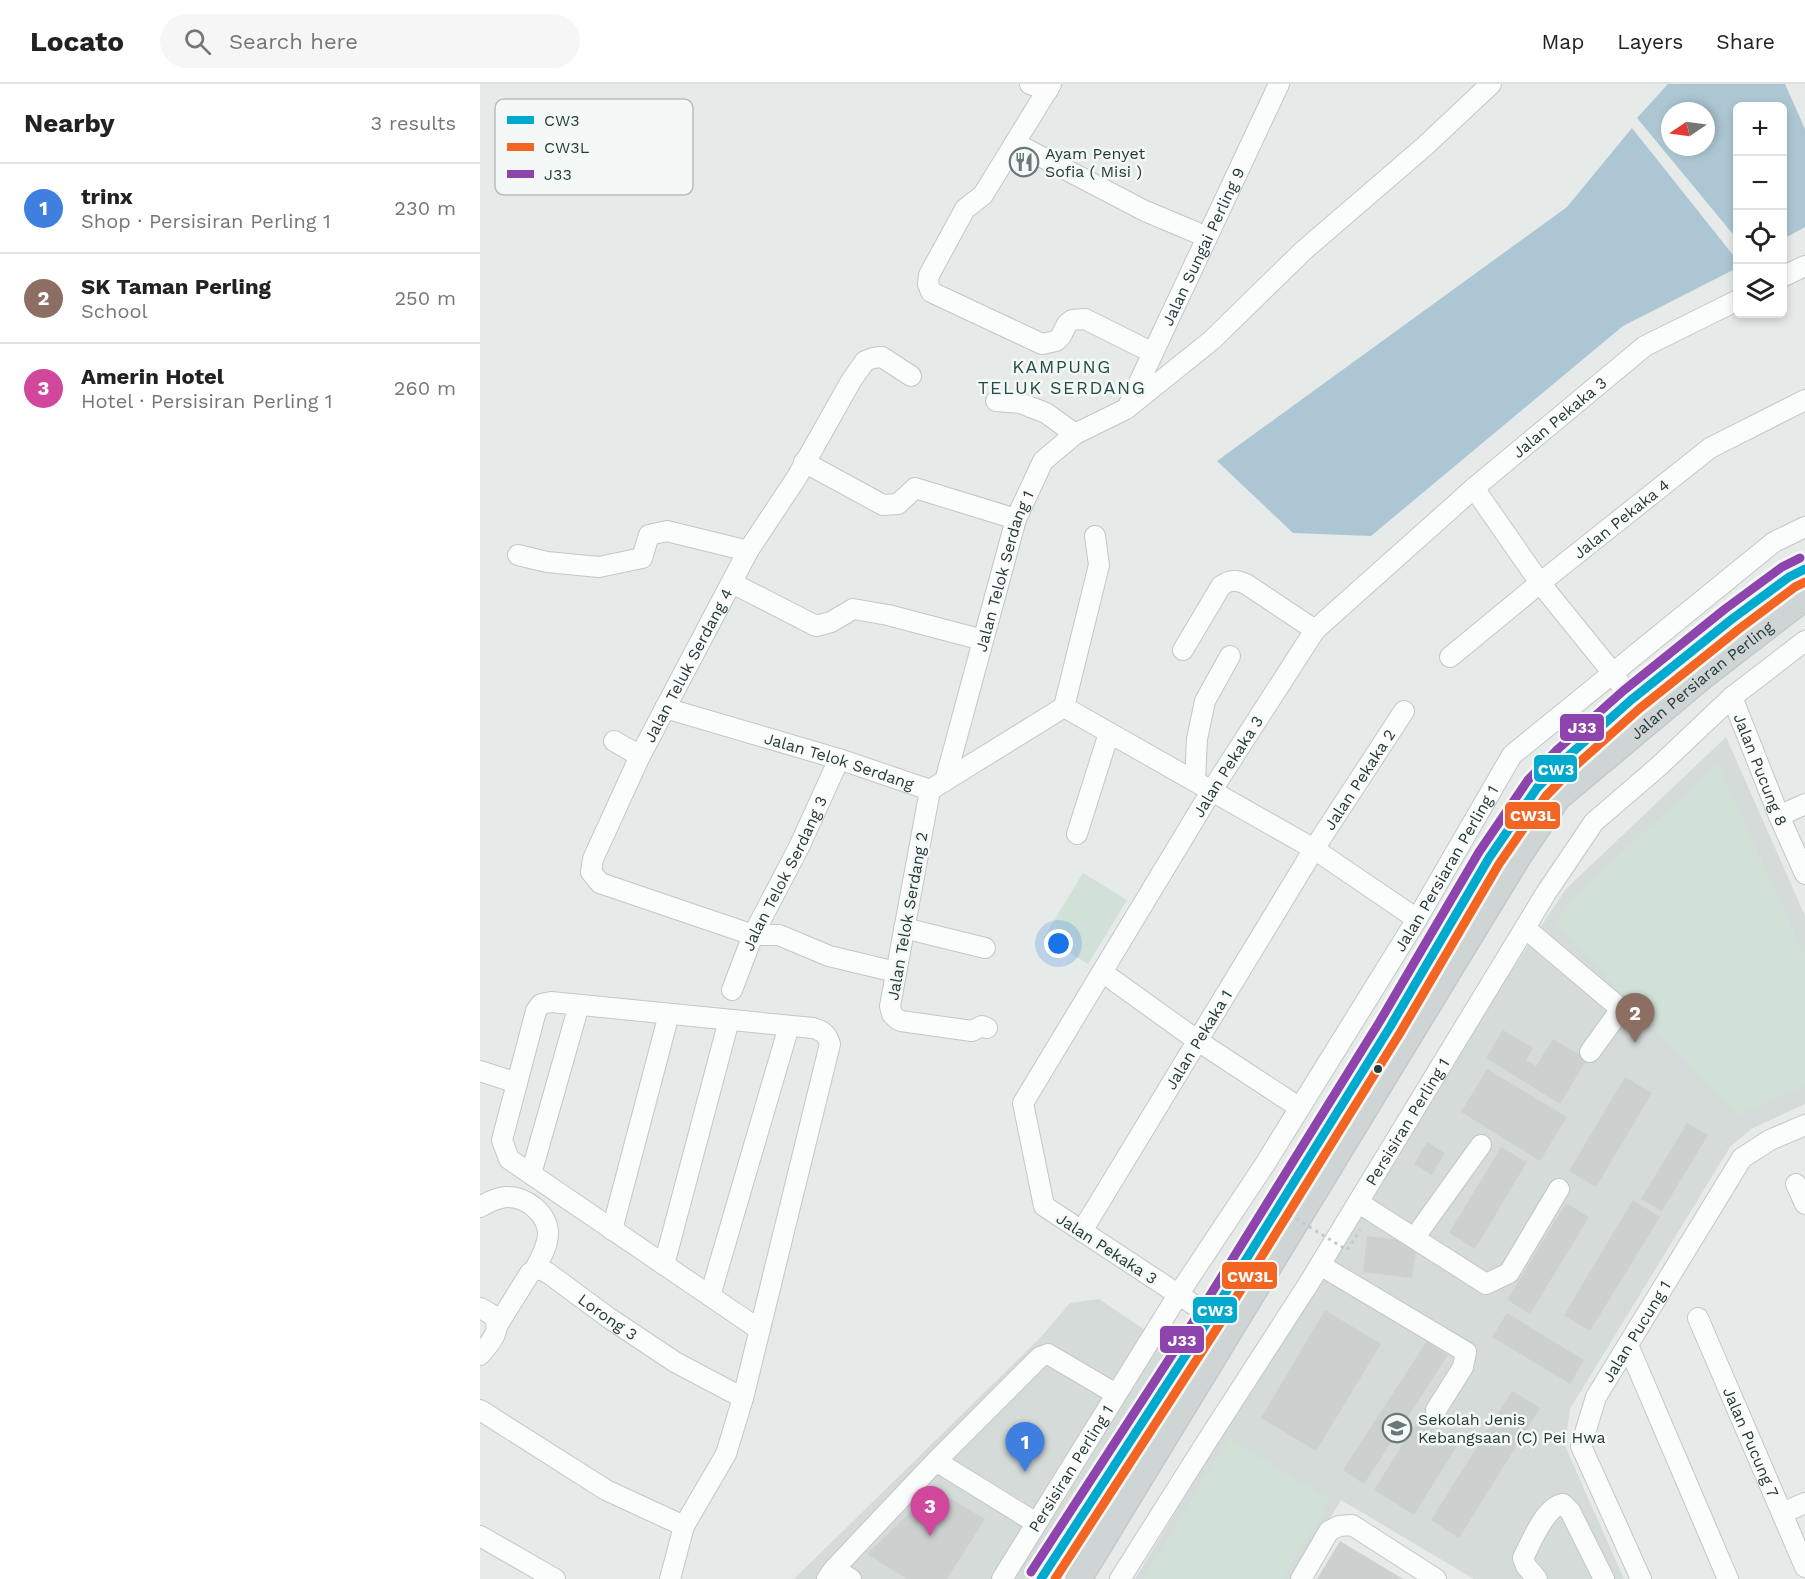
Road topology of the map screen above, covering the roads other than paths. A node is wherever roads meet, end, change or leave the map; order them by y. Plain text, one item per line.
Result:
1 (1279, 84) edge
2 (1491, 84) edge
3 (1043, 86) edge
4 (1015, 143) junction
5 (1207, 237) junction
6 (1805, 266) edge
7 (1787, 275) edge
8 (1733, 302) edge
9 (1153, 353) junction
10 (911, 376) dead end
11 (1805, 400) edge
12 (996, 401) dead end
13 (1126, 410) junction
14 (1075, 434) junction
15 (804, 462) junction
16 (1474, 488) junction
17 (1016, 519) junction
18 (1805, 527) edge
19 (1095, 536) dead end
20 (748, 551) junction
21 (518, 555) dead end
22 (1805, 569) edge
23 (732, 583) junction
24 (1540, 583) junction
25 (1805, 598) edge
26 (1315, 630) junction
27 (983, 640) junction
28 (1805, 640) edge
29 (1183, 650) dead end
30 (1230, 656) dead end
31 (1450, 657) dead end
32 (1612, 672) junction
33 (1731, 697) junction
34 (1631, 700) junction
35 (1064, 707) junction
36 (664, 708) junction
37 (1404, 711) dead end
38 (1109, 733) junction
39 (614, 741) dead end
40 (640, 756) junction
41 (838, 759) junction
42 (1203, 785) junction
43 (938, 786) junction
44 (1805, 804) edge
45 (1779, 816) junction
46 (1077, 834) dead end
47 (1314, 849) junction
48 (1805, 874) edge
49 (1417, 919) junction
50 (904, 928) junction
51 (1525, 928) junction
52 (753, 935) junction
53 (985, 948) dead end
54 (896, 972) junction
55 (1102, 972) junction
56 (732, 990) dead end
57 (579, 1005) junction
58 (669, 1014) junction
59 (729, 1020) junction
60 (789, 1026) junction
61 (987, 1028) dead end
62 (1198, 1041) junction
63 (1590, 1052) dead end
64 (480, 1071) edge
65 (517, 1083) junction
66 (1300, 1108) junction
67 (1805, 1125) edge
68 (1481, 1145) dead end
69 (531, 1174) junction
70 (1796, 1184) dead end
71 (1559, 1189) dead end
72 (1359, 1203) junction
73 (1805, 1204) edge
74 (480, 1207) edge
75 (612, 1230) junction
76 (1082, 1231) junction
77 (1415, 1237) junction
78 (663, 1264) junction
79 (1320, 1265) junction
80 (535, 1269) junction
81 (1179, 1295) junction
82 (710, 1296) junction
83 (480, 1308) edge
84 (1211, 1316) junction
85 (1698, 1318) dead end
86 (497, 1326) junction
87 (760, 1330) junction
88 (1628, 1345) junction
89 (480, 1355) edge
90 (1116, 1394) junction
91 (743, 1398) junction
92 (480, 1410) edge
93 (1436, 1410) dead end
94 (936, 1461) junction
95 (1805, 1503) edge
96 (1782, 1513) junction
97 (1036, 1523) junction
98 (684, 1526) junction
99 (480, 1536) edge
100 (1805, 1567) edge
101 (830, 1574) edge
102 (555, 1579) edge
103 (670, 1579) edge
104 (851, 1579) edge
105 (1002, 1579) edge
106 (1041, 1579) edge
107 (1079, 1579) edge
108 (1120, 1579) edge
109 (1301, 1579) edge
110 (1436, 1579) edge
111 (1537, 1579) edge
112 (1604, 1579) edge
113 (1641, 1579) edge
114 (1728, 1579) edge

1 - 5 street, Jalan Sungai Perling 9
2 - 13 street, Jalan Telok Serdang 1
3 - 4 street
4 - 5 street
4 - 9 street
5 - 9 street, Jalan Sungai Perling 9
6 - 7 street
8 - 16 street, Jalan Pekaka 3
9 - 13 street, Jalan Sungai Perling 9
10 - 15 street, Jalan Teluk Serdang 4
11 - 24 street, Jalan Pekaka 4
12 - 14 street
13 - 14 street, Jalan Telok Serdang 1
14 - 17 street, Jalan Telok Serdang 1
15 - 17 street
15 - 20 street, Jalan Teluk Serdang 4
16 - 24 street
16 - 26 street, Jalan Pekaka 3
17 - 27 street, Jalan Telok Serdang 1
18 - 32 street, Jalan Persiaran Perling 1
19 - 35 street
20 - 21 street
20 - 23 street, Jalan Teluk Serdang 4
22 - 34 main road, Jalan Persiaran Perling
23 - 27 street
23 - 36 street, Jalan Teluk Serdang 4
24 - 31 street, Jalan Pekaka 4
24 - 32 street
25 - 107 main road, Jalan Persiaran Perling
26 - 29 street
26 - 42 street, Jalan Pekaka 3
27 - 43 street, Jalan Telok Serdang 1
28 - 33 street
30 - 42 street
32 - 34 street
32 - 49 street, Jalan Persiaran Perling 1
33 - 45 street, Jalan Pucung 8
33 - 51 street, Persisiran Perling 1
34 - 84 main road, Jalan Persiaran Perling
35 - 38 street
35 - 43 street
36 - 40 street, Jalan Teluk Serdang 4
36 - 41 street, Jalan Telok Serdang
37 - 47 street, Jalan Pekaka 2
38 - 42 street
38 - 46 street
39 - 40 street
40 - 52 street, Jalan Teluk Serdang 4
41 - 43 street, Jalan Telok Serdang
41 - 52 street, Jalan Telok Serdang 3
42 - 47 street
42 - 55 street, Jalan Pekaka 3
43 - 50 street, Jalan Telok Serdang 2
44 - 45 street
45 - 48 street, Jalan Pucung 8
47 - 49 street
47 - 62 street, Jalan Pekaka 1
49 - 66 street, Jalan Persiaran Perling 1
50 - 53 street
50 - 54 street, Jalan Telok Serdang 2
51 - 63 street
51 - 72 street, Persisiran Perling 1
52 - 54 street
52 - 56 street, Jalan Telok Serdang 3
54 - 61 street, Jalan Telok Serdang 2
55 - 62 street
55 - 76 street, Jalan Pekaka 3
57 - 58 street
57 - 65 street
57 - 69 street
58 - 59 street
58 - 75 street
59 - 60 street
59 - 78 street
60 - 82 street
60 - 87 street
62 - 66 street
62 - 76 street, Jalan Pekaka 1
64 - 65 street
65 - 69 street
66 - 81 street, Jalan Persiaran Perling 1
67 - 88 street, Jalan Pucung 1
68 - 77 street
69 - 75 street
70 - 73 street
71 - 77 street
72 - 77 street
72 - 79 street, Persisiran Perling 1
74 - 80 street
75 - 78 street
76 - 81 street, Jalan Pekaka 3
78 - 82 street
79 - 93 street
79 - 108 street, Persisiran Perling 1
80 - 86 street
80 - 91 street, Lorong 3
81 - 84 street, Jalan Pekaka 3
81 - 90 street, Persisiran Perling 1
82 - 87 street
83 - 86 street
84 - 106 main road, Jalan Persiaran Perling
85 - 96 street, Jalan Pucung 7
86 - 89 street
87 - 91 street
88 - 113 street, Jalan Pucung 1
88 - 114 street
90 - 94 street
90 - 97 street, Persisiran Perling 1
91 - 98 street
92 - 98 street
94 - 97 street
94 - 101 street
95 - 96 street
96 - 100 street, Jalan Pucung 7
97 - 105 street, Persisiran Perling 1
98 - 103 street
99 - 102 street
101 - 104 street
109 - 110 street
111 - 112 street

